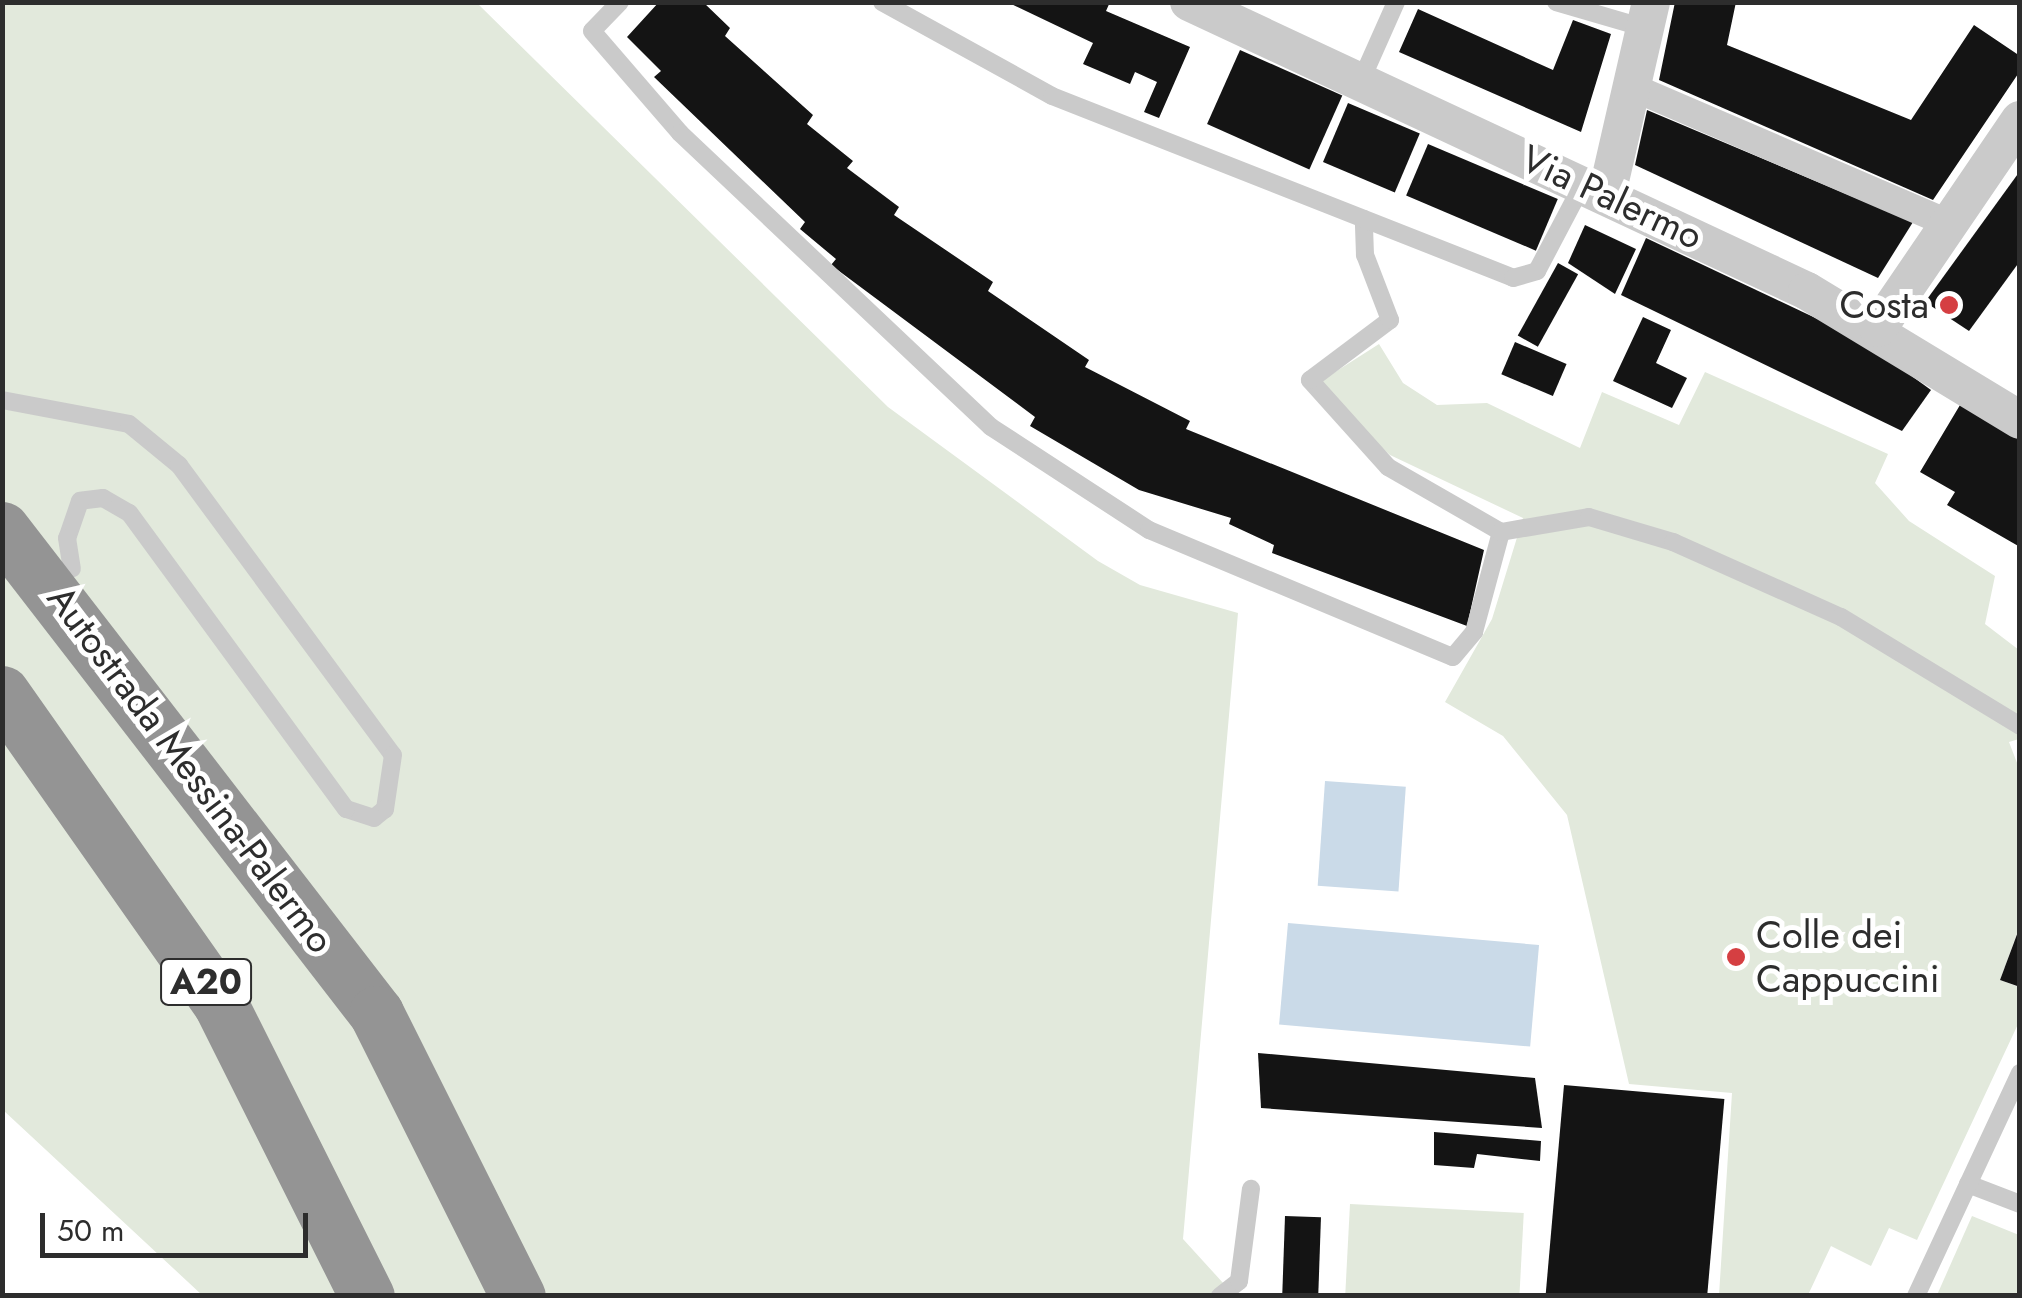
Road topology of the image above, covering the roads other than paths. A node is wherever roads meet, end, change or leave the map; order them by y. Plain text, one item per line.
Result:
1 (620, 2) edge
2 (882, 2) edge
3 (1189, 2) edge
4 (1396, 2) edge
5 (1556, 2) edge
6 (1648, 15) edge
7 (1360, 83) junction
8 (1632, 87) junction
9 (2020, 120) edge
10 (1596, 188) junction
11 (1364, 219) junction
12 (1946, 222) junction
13 (1878, 328) junction
14 (2, 400) edge
15 (2020, 420) edge
16 (2, 529) edge
17 (1501, 532) junction
18 (72, 568) joint
19 (2, 693) edge
20 (2020, 726) edge
21 (294, 907) junction
22 (2020, 1074) edge
23 (2012, 1107) edge
24 (1968, 1184) junction
25 (1251, 1190) dead end
26 (2020, 1204) edge
27 (367, 1296) edge
28 (518, 1296) edge
29 (1220, 1296) edge
30 (1916, 1296) edge

1 - 17 lane
2 - 11 lane
3 - 7 street, Via Palermo
4 - 7 lane
5 - 6 lane
6 - 8 street
7 - 10 street, Via Palermo
8 - 10 street
8 - 12 street
9 - 12 street
10 - 11 lane
10 - 13 street, Via Palermo
11 - 17 lane
12 - 13 street
13 - 15 street, Via Palermo
14 - 18 lane
16 - 21 highway, Autostrada Messina-Palermo
17 - 20 lane
18 - 21 highway
19 - 27 highway, A20
21 - 28 highway, Autostrada Messina-Palermo
22 - 23 lane
23 - 24 lane
24 - 26 lane
24 - 30 lane
25 - 29 lane

